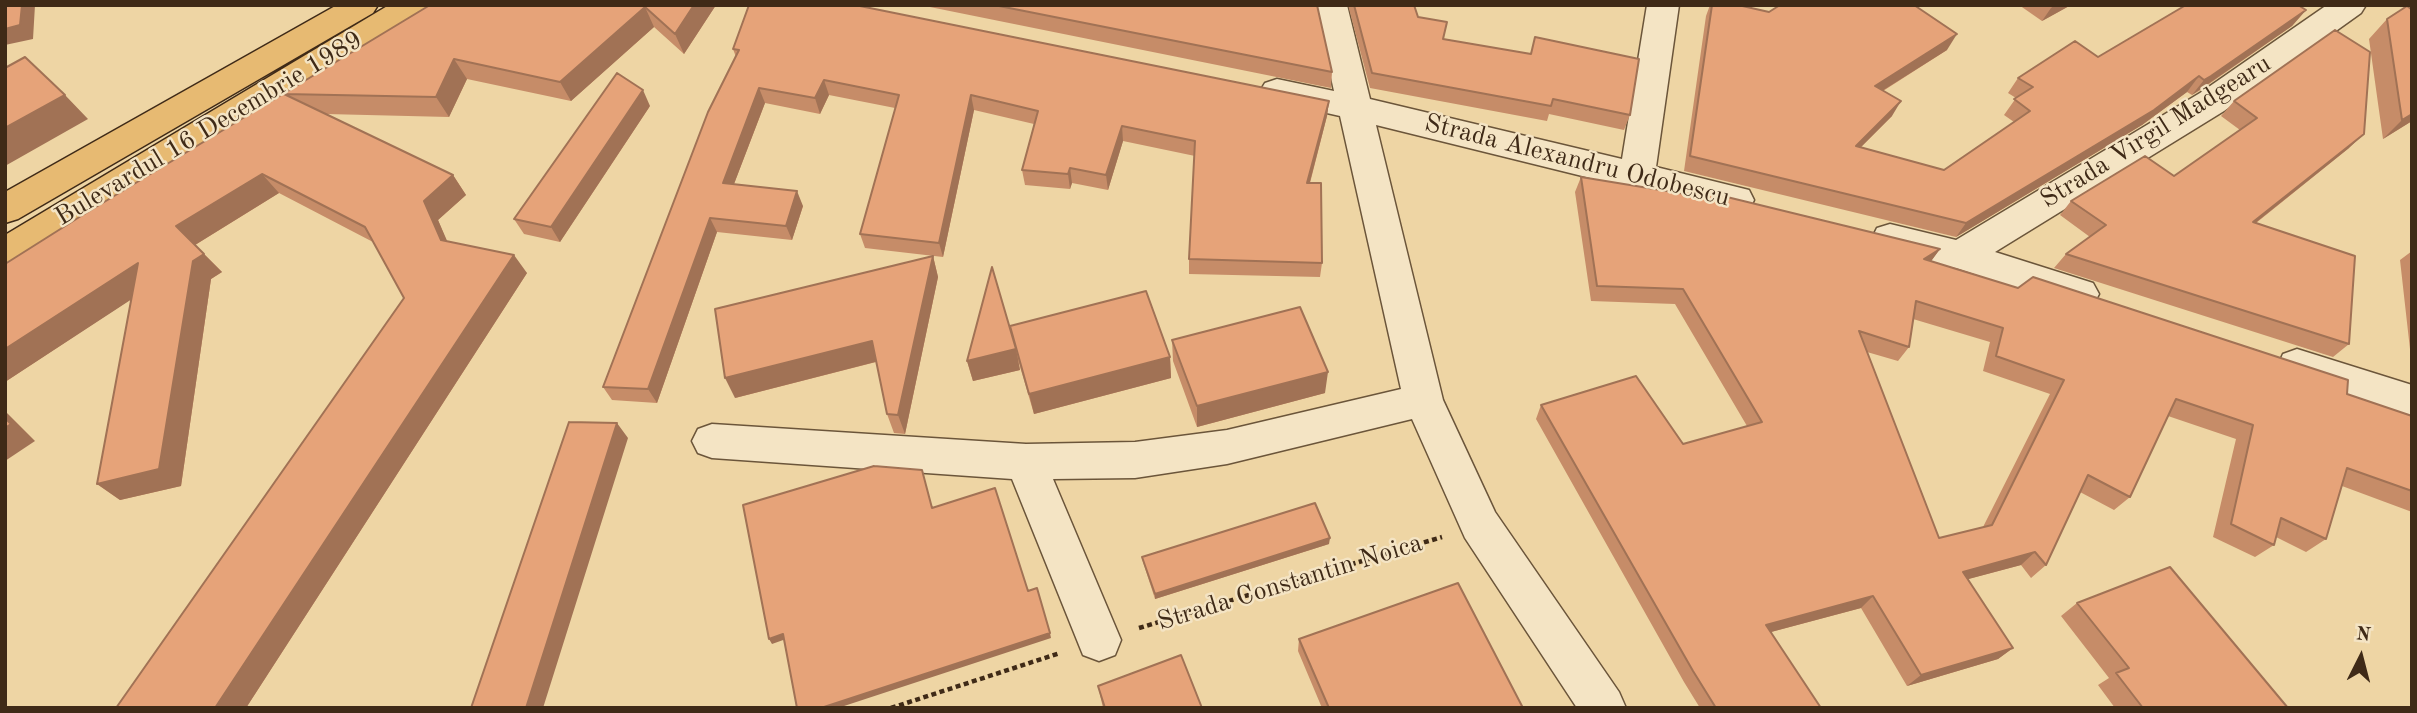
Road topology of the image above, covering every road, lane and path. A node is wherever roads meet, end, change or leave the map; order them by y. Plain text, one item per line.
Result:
1 (362, 5) edge
2 (413, 5) edge
3 (1331, 5) edge
4 (1663, 5) edge
5 (2350, 5) edge
6 (1245, 85) edge
7 (1354, 107) junction
8 (1637, 176) junction
9 (5, 209) edge
10 (1771, 209) edge
11 (1866, 232) edge
12 (5, 253) edge
13 (1959, 255) junction
14 (2119, 307) edge
15 (2265, 354) edge
16 (1423, 400) junction
17 (2412, 402) edge
18 (712, 441) dead end
19 (1026, 462) junction
20 (1480, 525) junction
21 (1099, 640) junction
22 (891, 708) edge
23 (1603, 708) edge

1 - 9 main road, Bulevardul 16 Decembrie 1989
2 - 12 main road, Bulevardul 16 Decembrie 1989
3 - 7 street
4 - 8 street
5 - 13 street, Strada Virgil Madgearu
6 - 7 street, Strada Alexandru Odobescu
7 - 8 street, Strada Alexandru Odobescu
7 - 16 street
8 - 10 street, Strada Alexandru Odobescu
11 - 13 street
13 - 14 street
15 - 17 street
16 - 19 street
16 - 20 street
18 - 19 street
19 - 21 street
20 - 21 path, Strada Constantin Noica
20 - 23 street
21 - 22 path, Strada Constantin Noica

